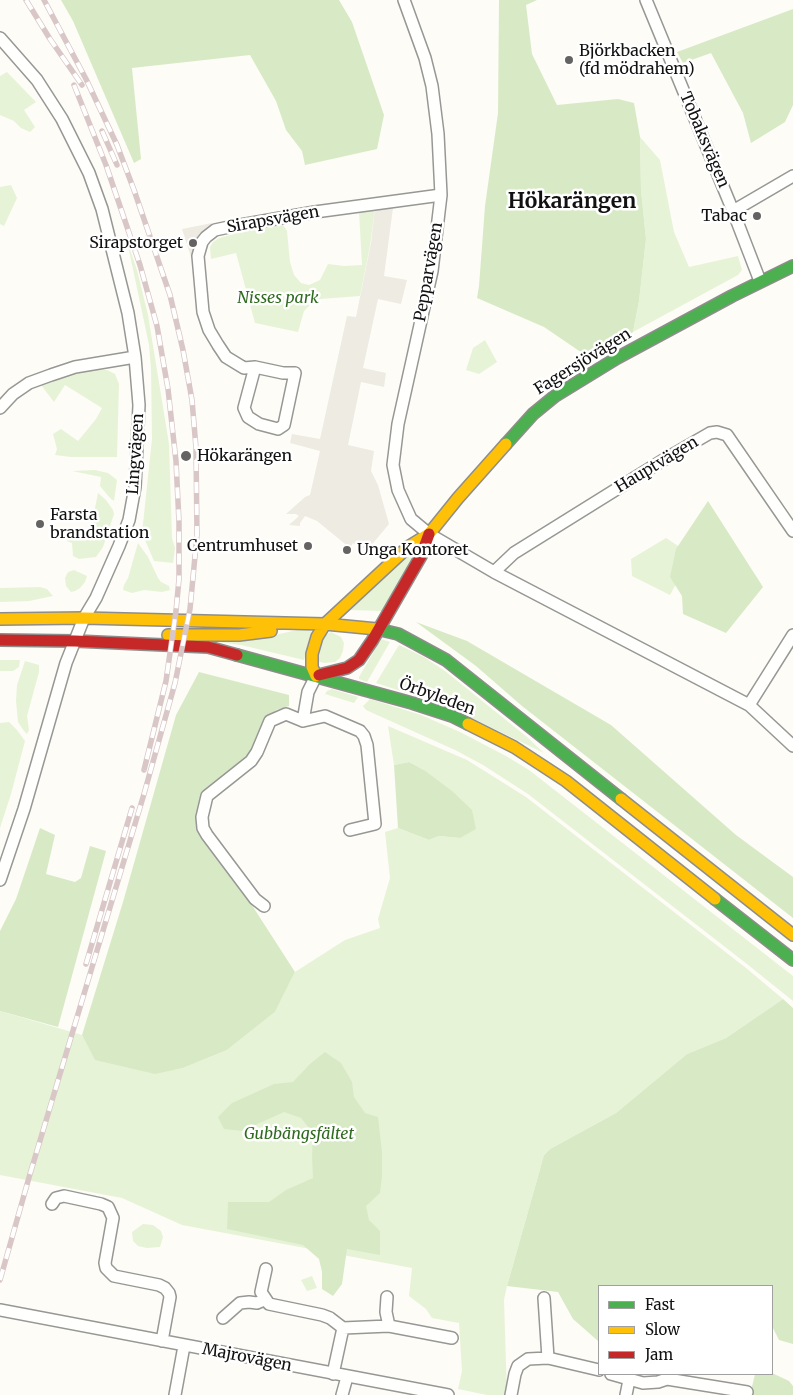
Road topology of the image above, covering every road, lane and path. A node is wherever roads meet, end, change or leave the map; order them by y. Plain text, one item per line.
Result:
1 (404, 0) edge
2 (646, 0) edge
3 (0, 38) edge
4 (793, 176) edge
5 (441, 195) junction
6 (733, 210) junction
7 (793, 266) edge
8 (760, 281) junction
9 (135, 357) junction
10 (255, 367) junction
11 (0, 408) edge
12 (793, 531) edge
13 (428, 534) junction
14 (494, 572) junction
15 (84, 618) junction
16 (0, 619) edge
17 (289, 623) junction
18 (325, 624) junction
19 (378, 629) junction
20 (793, 635) edge
21 (77, 637) junction
22 (0, 640) edge
23 (316, 676) junction
24 (749, 705) junction
25 (303, 721) junction
26 (793, 746) edge
27 (350, 830) dead end
28 (0, 880) edge
29 (264, 906) dead end
30 (793, 935) edge
31 (793, 960) edge
32 (52, 1204) dead end
33 (266, 1269) dead end
34 (387, 1296) dead end
35 (544, 1298) dead end
36 (264, 1300) junction
37 (0, 1310) edge
38 (223, 1318) dead end
39 (389, 1326) junction
40 (343, 1328) junction
41 (452, 1338) dead end
42 (162, 1342) junction
43 (184, 1346) junction
44 (548, 1358) junction
45 (598, 1370) edge
46 (332, 1374) junction
47 (614, 1375) edge
48 (347, 1377) junction
49 (629, 1380) junction
50 (747, 1392) dead end
51 (175, 1395) edge
52 (342, 1395) edge
53 (448, 1395) edge
54 (510, 1395) edge
55 (626, 1395) edge

1 - 5 street, Pepparvägen
2 - 6 street, Tobaksvägen
3 - 9 street, Lingvägen
4 - 6 street
5 - 10 street, Sirapsvägen
5 - 13 street, Pepparvägen
6 - 8 street, Tobaksvägen
7 - 8 main road, Fagersjövägen
8 - 13 main road, Fagersjövägen
9 - 11 street
9 - 15 street, Lingvägen
10 - 10 street, Sirapsvägen
12 - 14 street, Hauptvägen
13 - 14 street
13 - 18 main road, Fagersjövägen
13 - 19 main road, Fagersjövägen
14 - 24 street
15 - 16 main road, Örbyleden
15 - 17 main road, Örbyleden
15 - 21 street, Lingvägen
17 - 18 main road, Örbyleden
17 - 21 main road, Örbyleden
18 - 19 main road, Örbyleden
18 - 23 main road
19 - 23 main road, Fagersjövägen
19 - 30 main road, Örbyleden
20 - 24 street
21 - 22 main road, Örbyleden
21 - 23 main road, Örbyleden
21 - 28 street, Lingvägen
23 - 25 street
23 - 31 main road, Örbyleden
24 - 26 street
25 - 27 street
25 - 29 street
32 - 42 street
33 - 36 street
34 - 39 street
35 - 44 street
36 - 38 street
36 - 40 street
37 - 42 street, Majrovägen
39 - 40 street
39 - 41 street
40 - 46 street
42 - 43 street, Majrovägen
43 - 46 street, Majrovägen
43 - 51 street
44 - 45 street
44 - 54 street
46 - 48 street, Majrovägen
47 - 49 street
48 - 52 street
48 - 53 street, Majrovägen
49 - 50 street
49 - 55 street

